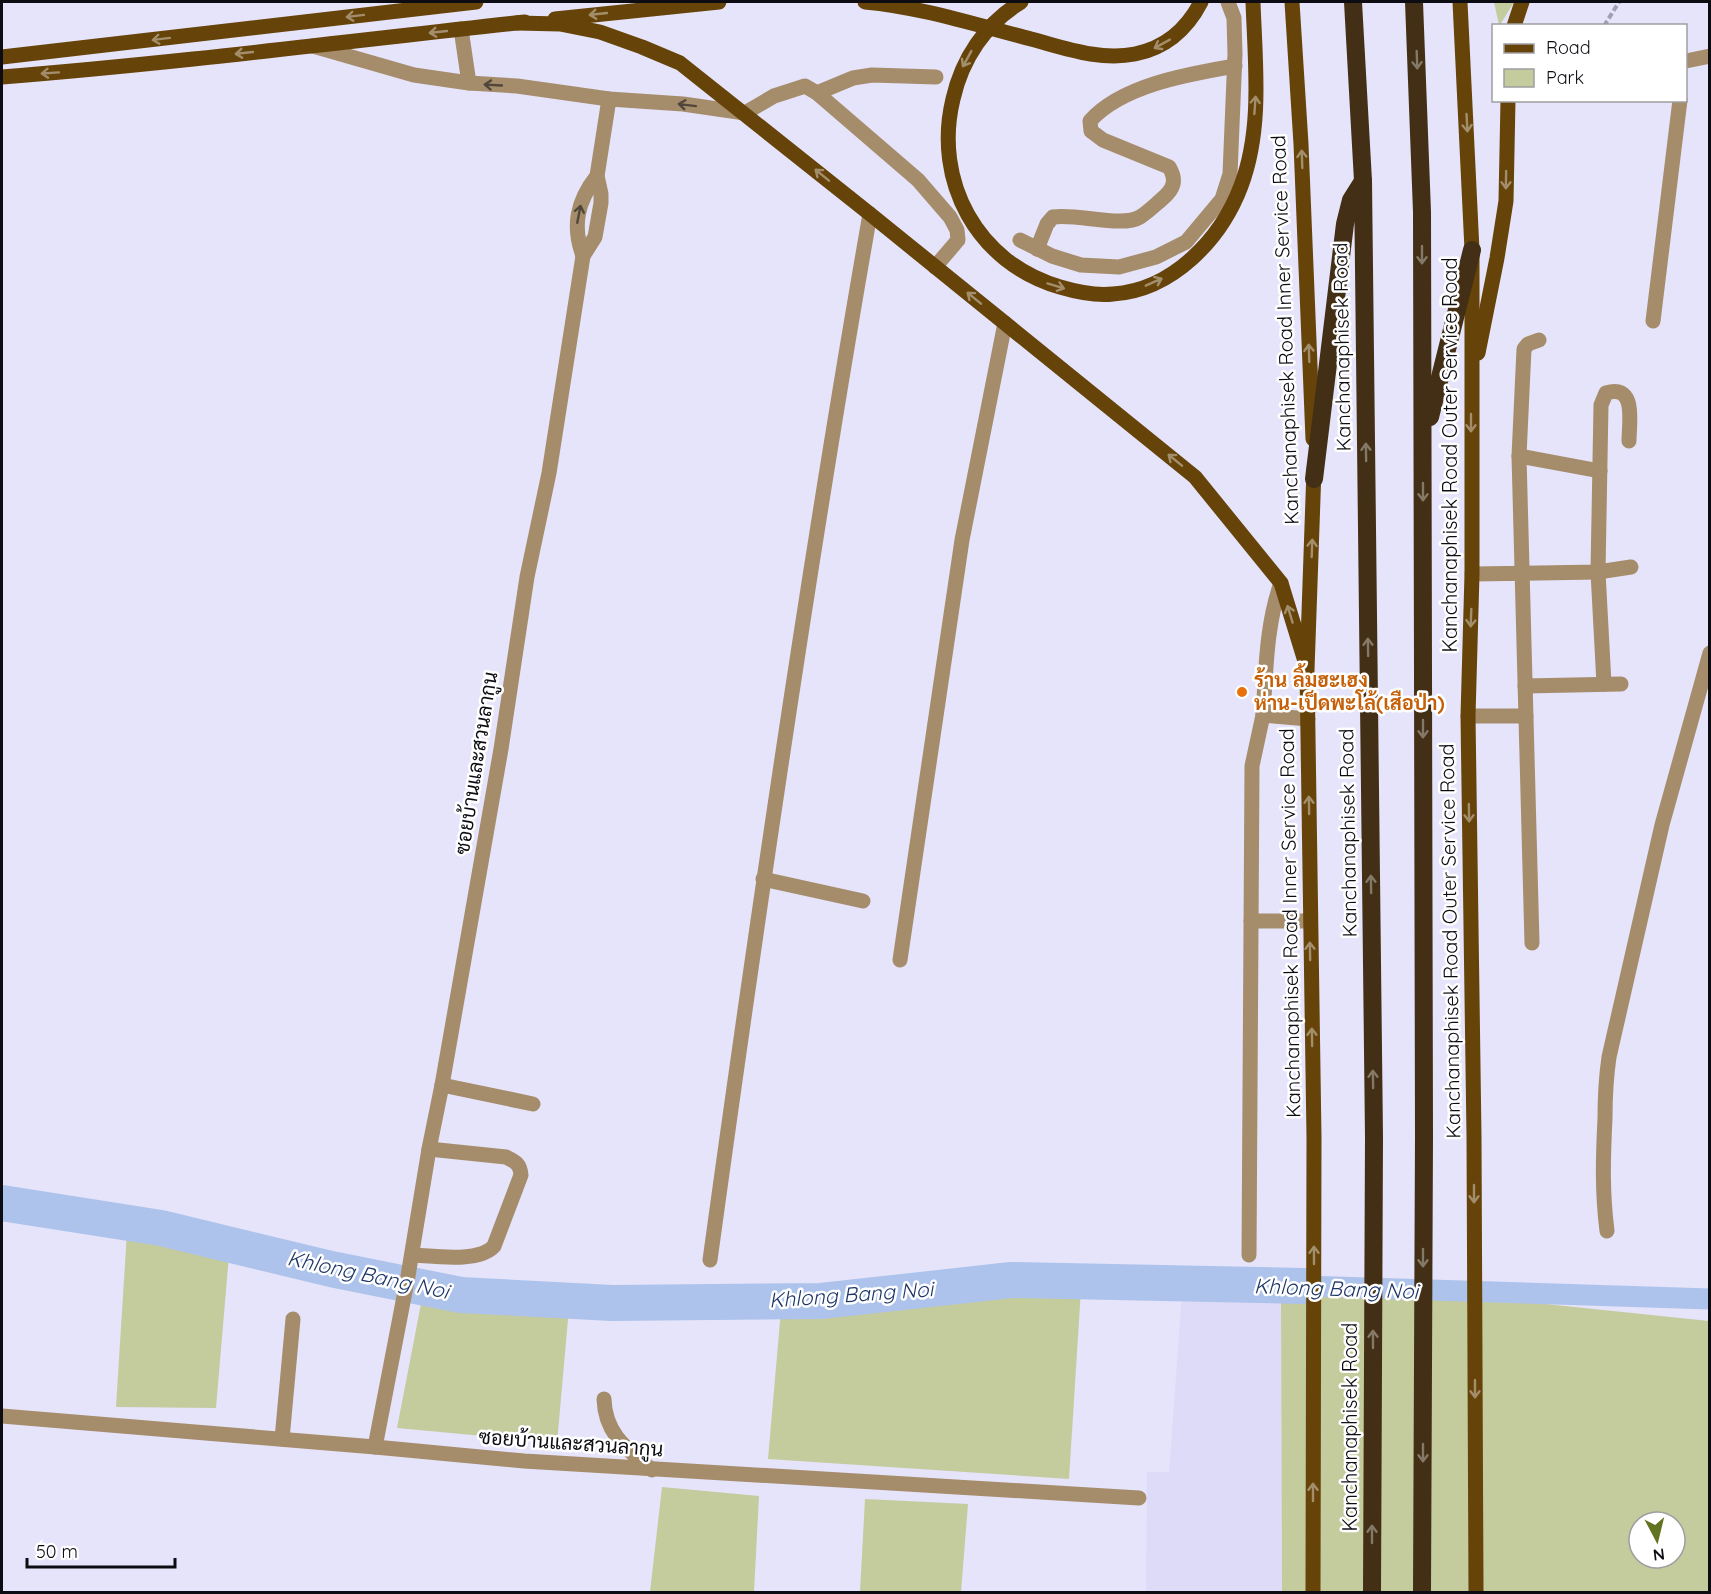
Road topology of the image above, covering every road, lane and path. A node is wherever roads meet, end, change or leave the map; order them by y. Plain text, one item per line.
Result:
1 (476, 2) edge
2 (719, 2) edge
3 (865, 2) edge
4 (1021, 2) edge
5 (1201, 2) edge
6 (1228, 2) edge
7 (1253, 2) edge
8 (1292, 2) edge
9 (1353, 2) edge
10 (1414, 2) edge
11 (1460, 2) edge
12 (1522, 2) edge
13 (1619, 2) edge
14 (516, 23) junction
15 (1515, 24) edge
16 (1605, 24) edge
17 (460, 29) junction
18 (314, 46) junction
19 (1710, 56) edge
20 (2, 57) edge
21 (1687, 61) edge
22 (1235, 66) junction
23 (2, 77) edge
24 (936, 77) dead end
25 (469, 83) junction
26 (817, 93) junction
27 (609, 99) junction
28 (1508, 102) edge
29 (1680, 102) edge
30 (745, 113) junction
31 (1363, 181) junction
32 (870, 214) junction
33 (1020, 240) dead end
34 (1037, 249) junction
35 (1472, 250) junction
36 (935, 267) junction
37 (1653, 321) dead end
38 (1005, 323) junction
39 (1539, 340) dead end
40 (1471, 390) junction
41 (1629, 441) dead end
42 (1423, 445) junction
43 (1520, 456) junction
44 (1600, 471) junction
45 (1314, 479) junction
46 (1631, 567) dead end
47 (1598, 572) junction
48 (1521, 573) junction
49 (1472, 574) junction
50 (1281, 583) junction
51 (1710, 653) edge
52 (1307, 670) junction
53 (1604, 684) junction
54 (1621, 684) dead end
55 (1525, 686) junction
56 (1263, 715) junction
57 (1468, 716) junction
58 (1526, 716) junction
59 (1308, 719) junction
60 (763, 879) junction
61 (863, 901) dead end
62 (1251, 921) junction
63 (1310, 921) junction
64 (1532, 943) dead end
65 (900, 960) dead end
66 (442, 1085) junction
67 (532, 1104) dead end
68 (429, 1149) junction
69 (1606, 1231) dead end
70 (412, 1255) junction
71 (1249, 1255) dead end
72 (710, 1260) dead end
73 (293, 1319) dead end
74 (604, 1399) dead end
75 (2, 1416) edge
76 (282, 1439) junction
77 (375, 1447) junction
78 (652, 1470) junction
79 (1139, 1498) dead end
80 (1313, 1593) edge
81 (1372, 1593) edge
82 (1422, 1593) edge
83 (1476, 1593) edge

1 -> 20 main road
2 -> 14 main road
5 -> 3 main road
4 -> 7 main road
6 - 22 street
45 -> 8 main road, Kanchanaphisek Road Inner Service Road
9 - 31 highway, Kanchanaphisek Road
10 -> 42 highway
11 -> 35 main road, Kanchanaphisek Road Outer Service Road
12 - 15 main road
13 - 16 path
14 - 17 main road
14 - 30 main road
17 -> 18 main road
17 - 25 street
18 -> 23 main road
18 - 25 street
19 - 21 street
22 - 34 street
22 - 34 street
24 - 26 street
27 -> 25 street
26 - 30 street
26 - 36 street
30 -> 27 street
27 - 66 street, ซอยบ้านและสวนลากูน
28 -> 40 main road
29 - 37 street
32 -> 30 main road
31 - 45 highway
81 -> 31 highway, Kanchanaphisek Road
32 - 36 main road
32 - 60 street
33 - 34 street
35 - 40 main road, Kanchanaphisek Road Outer Service Road
35 - 42 highway
38 -> 36 main road
50 -> 38 main road
38 - 65 street
39 - 43 street
40 -> 49 main road, Kanchanaphisek Road Outer Service Road
41 - 44 street
42 -> 82 highway
43 - 44 street
43 - 48 street
44 - 47 street
52 -> 45 main road, Kanchanaphisek Road Inner Service Road
46 - 47 street
47 - 48 street
47 - 53 street
48 - 49 street
48 - 55 street
49 -> 57 main road, Kanchanaphisek Road Outer Service Road
52 -> 50 main road
50 - 56 street
51 - 69 street
52 - 59 main road, Kanchanaphisek Road Inner Service Road
53 - 54 street
53 - 55 street
55 - 58 street
56 - 59 street
56 - 62 street
57 - 58 street
57 -> 83 main road, Kanchanaphisek Road Outer Service Road
58 - 64 street
63 -> 59 main road, Kanchanaphisek Road Inner Service Road
60 - 61 street
60 - 72 street
62 - 63 street
62 - 71 street
80 -> 63 main road, Kanchanaphisek Road Inner Service Road
66 - 67 street
66 - 68 street, ซอยบ้านและสวนลากูน
68 - 70 street, ซอยบ้านและสวนลากูน
68 - 70 street
70 - 77 street, ซอยบ้านและสวนลากูน
73 - 76 street
74 - 78 street
75 - 76 street, ซอยบ้านและสวนลากูน
76 - 77 street, ซอยบ้านและสวนลากูน
77 - 78 street, ซอยบ้านและสวนลากูน
78 - 79 street, ซอยบ้านและสวนลากูน

